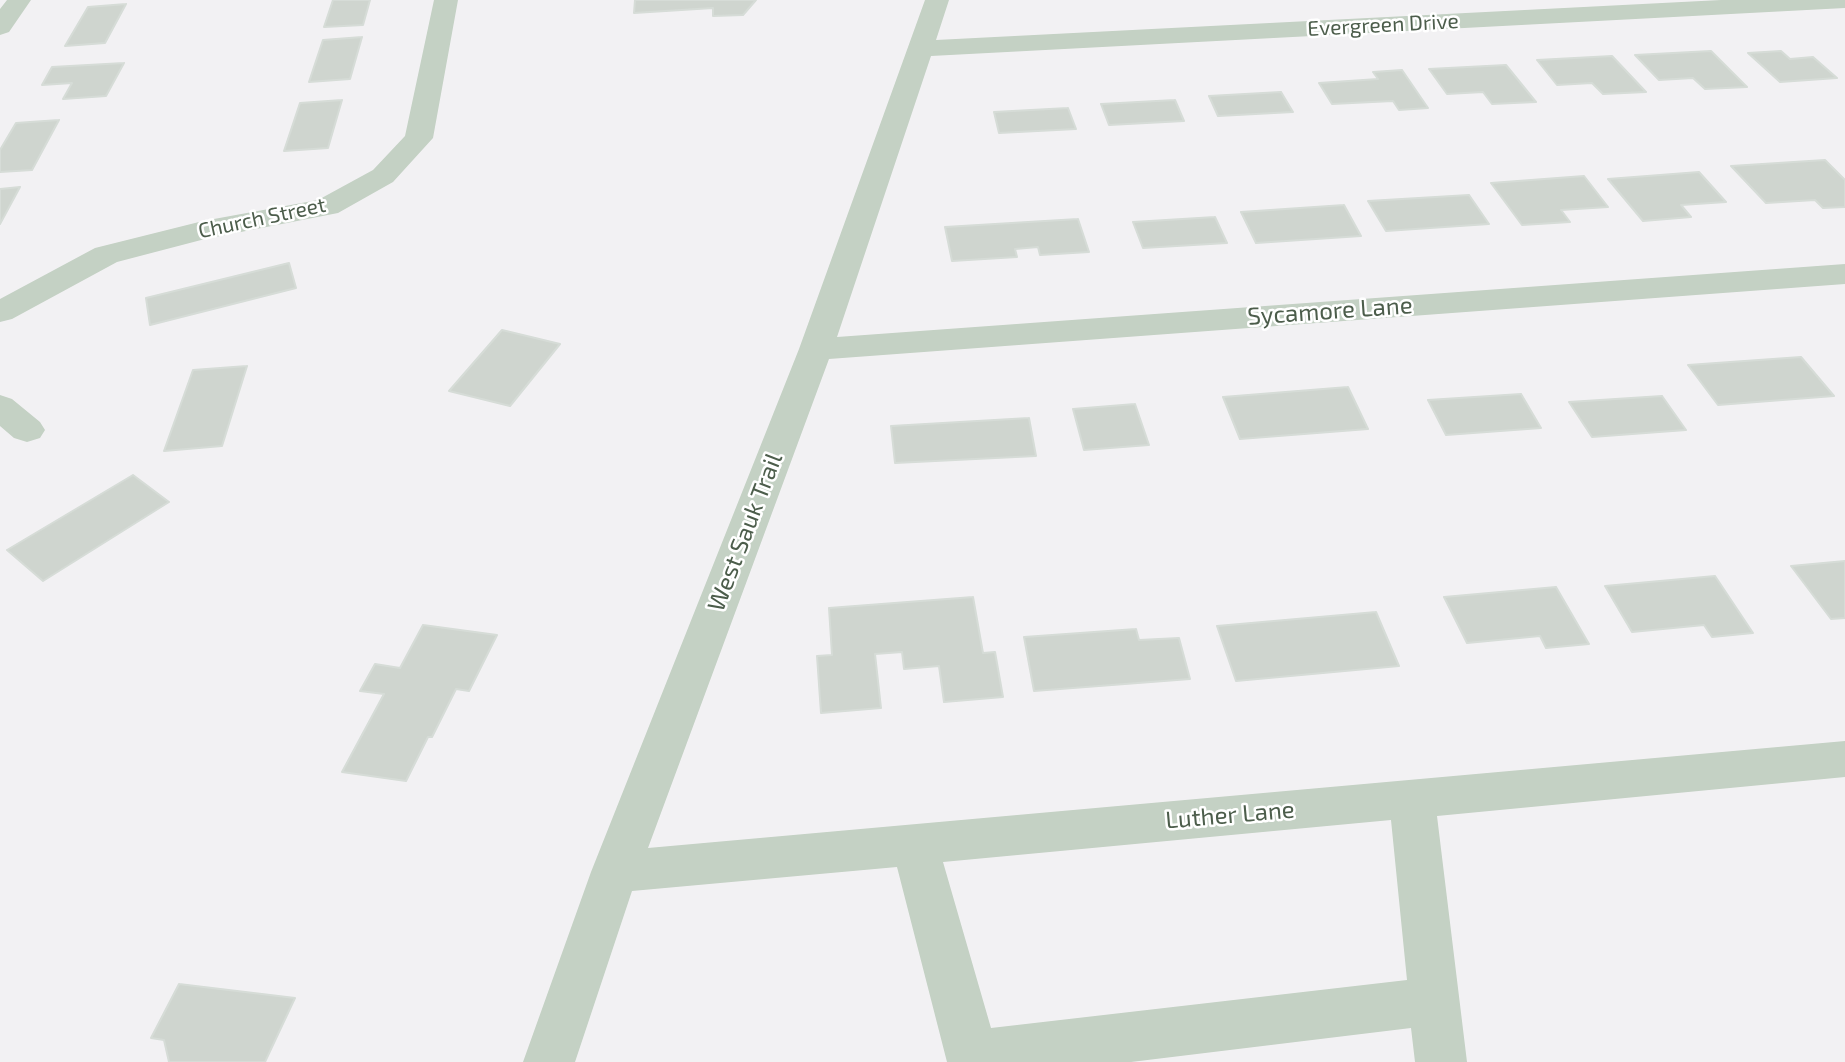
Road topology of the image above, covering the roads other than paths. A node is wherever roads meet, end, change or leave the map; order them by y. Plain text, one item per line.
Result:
1 (19, 0) edge
2 (446, 0) edge
3 (937, 0) edge
4 (1845, 1) edge
5 (0, 27) edge
6 (920, 49) junction
7 (1845, 274) edge
8 (0, 312) edge
9 (816, 349) junction
10 (0, 407) edge
11 (27, 430) dead end
12 (1845, 759) edge
13 (1412, 799) junction
14 (914, 844) junction
15 (615, 872) junction
16 (1434, 1001) junction
17 (973, 1059) edge
18 (549, 1062) edge
19 (1441, 1062) edge

1 - 5 street
2 - 8 street, Church Street
3 - 6 street, West Sauk Trail
4 - 6 street, Evergreen Drive
6 - 9 street, West Sauk Trail
7 - 9 street, Sycamore Lane
9 - 15 street, West Sauk Trail
10 - 11 street
12 - 13 street, Luther Lane
13 - 14 street, Luther Lane
13 - 16 street
14 - 15 street, Luther Lane
14 - 17 street
15 - 18 street, West Sauk Trail
16 - 17 street
16 - 19 street

